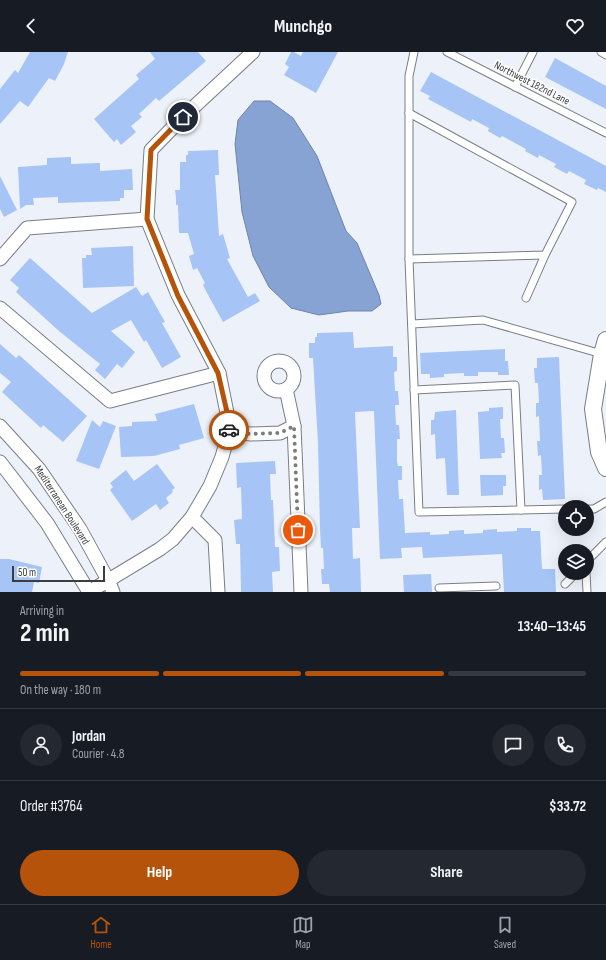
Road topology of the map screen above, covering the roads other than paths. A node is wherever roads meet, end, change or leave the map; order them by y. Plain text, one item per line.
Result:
1 (253, 52) edge
2 (414, 52) edge
3 (447, 52) edge
4 (533, 52) edge
5 (601, 52) edge
6 (606, 55) edge
7 (515, 87) junction
8 (409, 113) junction
9 (606, 133) edge
10 (147, 219) junction
11 (545, 255) junction
12 (0, 259) edge
13 (409, 259) junction
14 (526, 298) dead end
15 (0, 308) edge
16 (412, 324) junction
17 (604, 354) edge
18 (218, 373) junction
19 (286, 389) dead end
20 (414, 390) junction
21 (0, 426) edge
22 (294, 426) junction
23 (229, 432) junction
24 (0, 462) edge
25 (606, 468) edge
26 (606, 502) edge
27 (558, 509) edge
28 (594, 509) edge
29 (521, 510) junction
30 (192, 516) junction
31 (606, 542) edge
32 (594, 554) edge
33 (569, 580) edge
34 (586, 580) edge
35 (565, 584) dead end
36 (110, 586) edge
37 (496, 586) dead end
38 (439, 588) dead end
39 (471, 589) edge
40 (89, 592) edge
41 (218, 592) edge
42 (300, 592) edge
43 (587, 592) edge

1 - 10 street
2 - 8 lane
3 - 7 lane, Northwest 182nd Lane
4 - 7 lane
5 - 6 lane
7 - 9 lane, Northwest 182nd Lane
8 - 11 lane
8 - 13 lane
10 - 12 street
10 - 18 street
11 - 13 lane
11 - 14 lane
13 - 16 lane
15 - 18 street
16 - 17 lane
16 - 20 lane
17 - 25 street
18 - 23 street
19 - 22 street
20 - 29 lane
20 - 29 lane
21 - 36 street, Mediterranean Boulevard
22 - 23 street
22 - 42 street
23 - 30 street
24 - 40 street, Mediterranean Boulevard
26 - 28 lane
27 - 29 lane
30 - 36 street
30 - 41 street
31 - 32 lane
33 - 35 lane
34 - 43 lane
36 - 40 street
37 - 39 lane
38 - 39 lane

